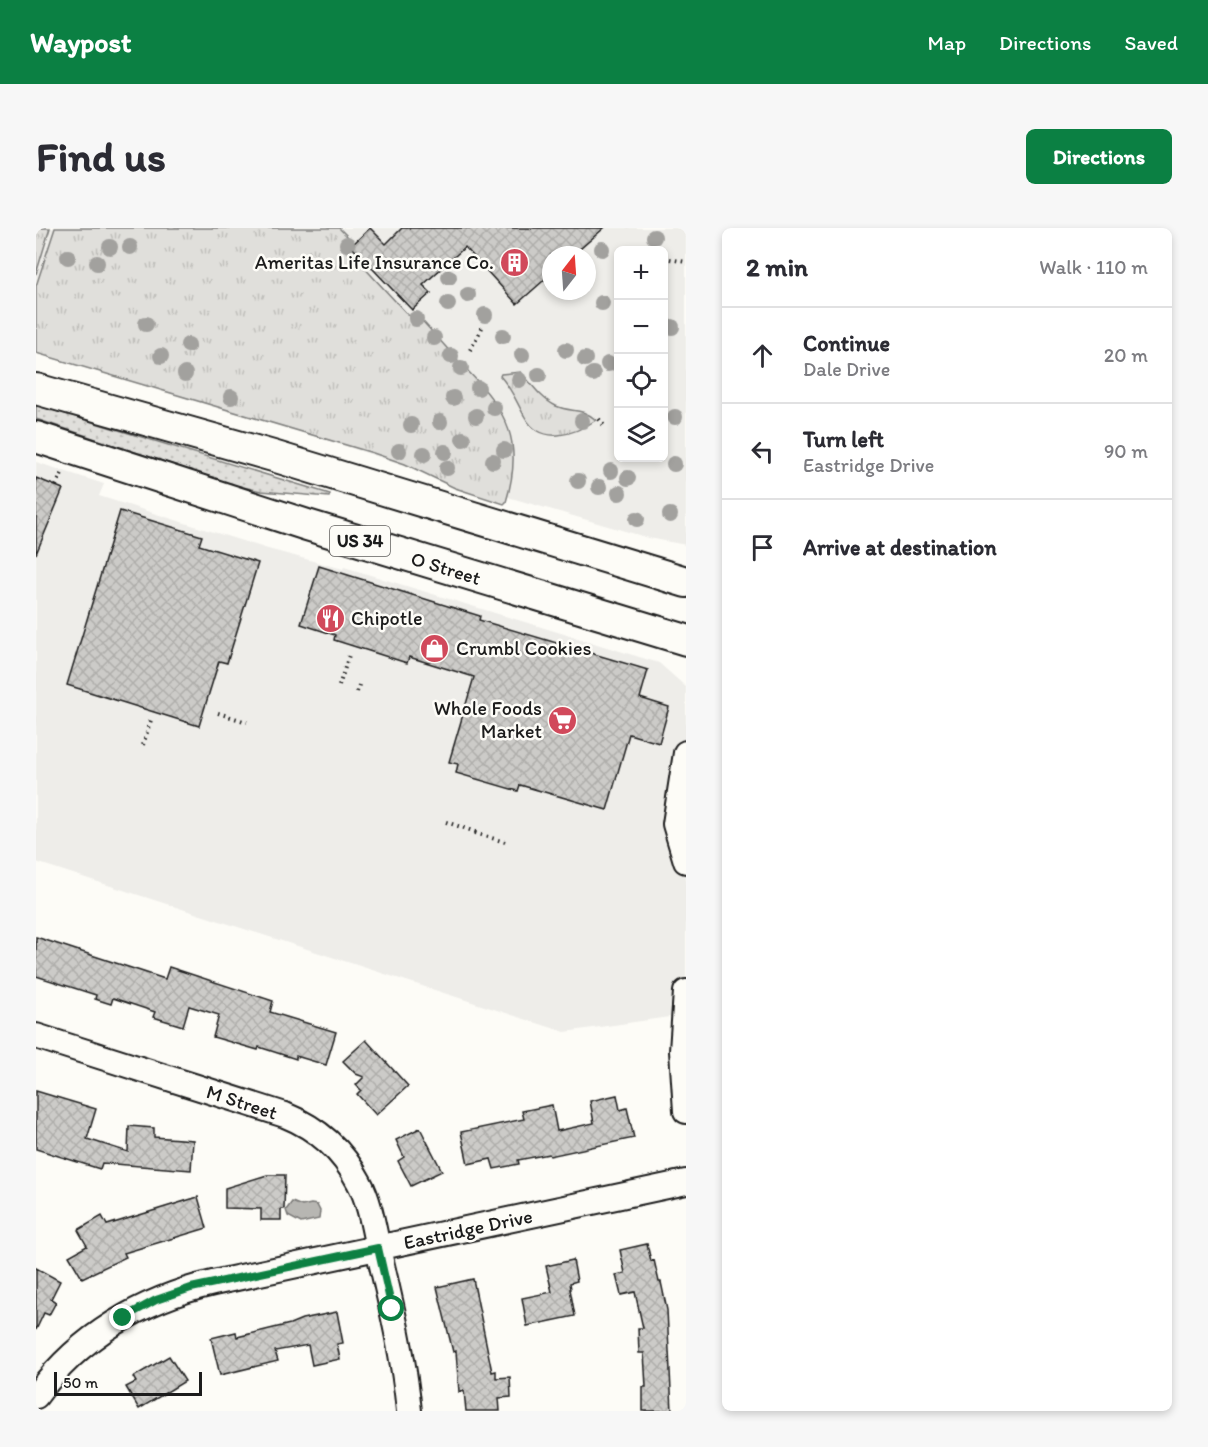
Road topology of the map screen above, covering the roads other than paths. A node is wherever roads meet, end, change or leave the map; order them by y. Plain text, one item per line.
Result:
1 (36, 389) edge
2 (36, 437) edge
3 (686, 582) edge
4 (686, 640) edge
5 (686, 753) edge
6 (686, 854) edge
7 (686, 861) edge
8 (686, 992) edge
9 (36, 1036) edge
10 (686, 1111) edge
11 (686, 1182) edge
12 (378, 1248) junction
13 (39, 1387) edge
14 (409, 1411) edge

1 - 3 main road
2 - 4 main road, O Street / US 34
5 - 6 street
6 - 7 street
8 - 10 street
9 - 12 street, M Street
11 - 12 street, Eastridge Drive
12 - 13 street, Eastridge Drive
12 - 14 street, M Street

